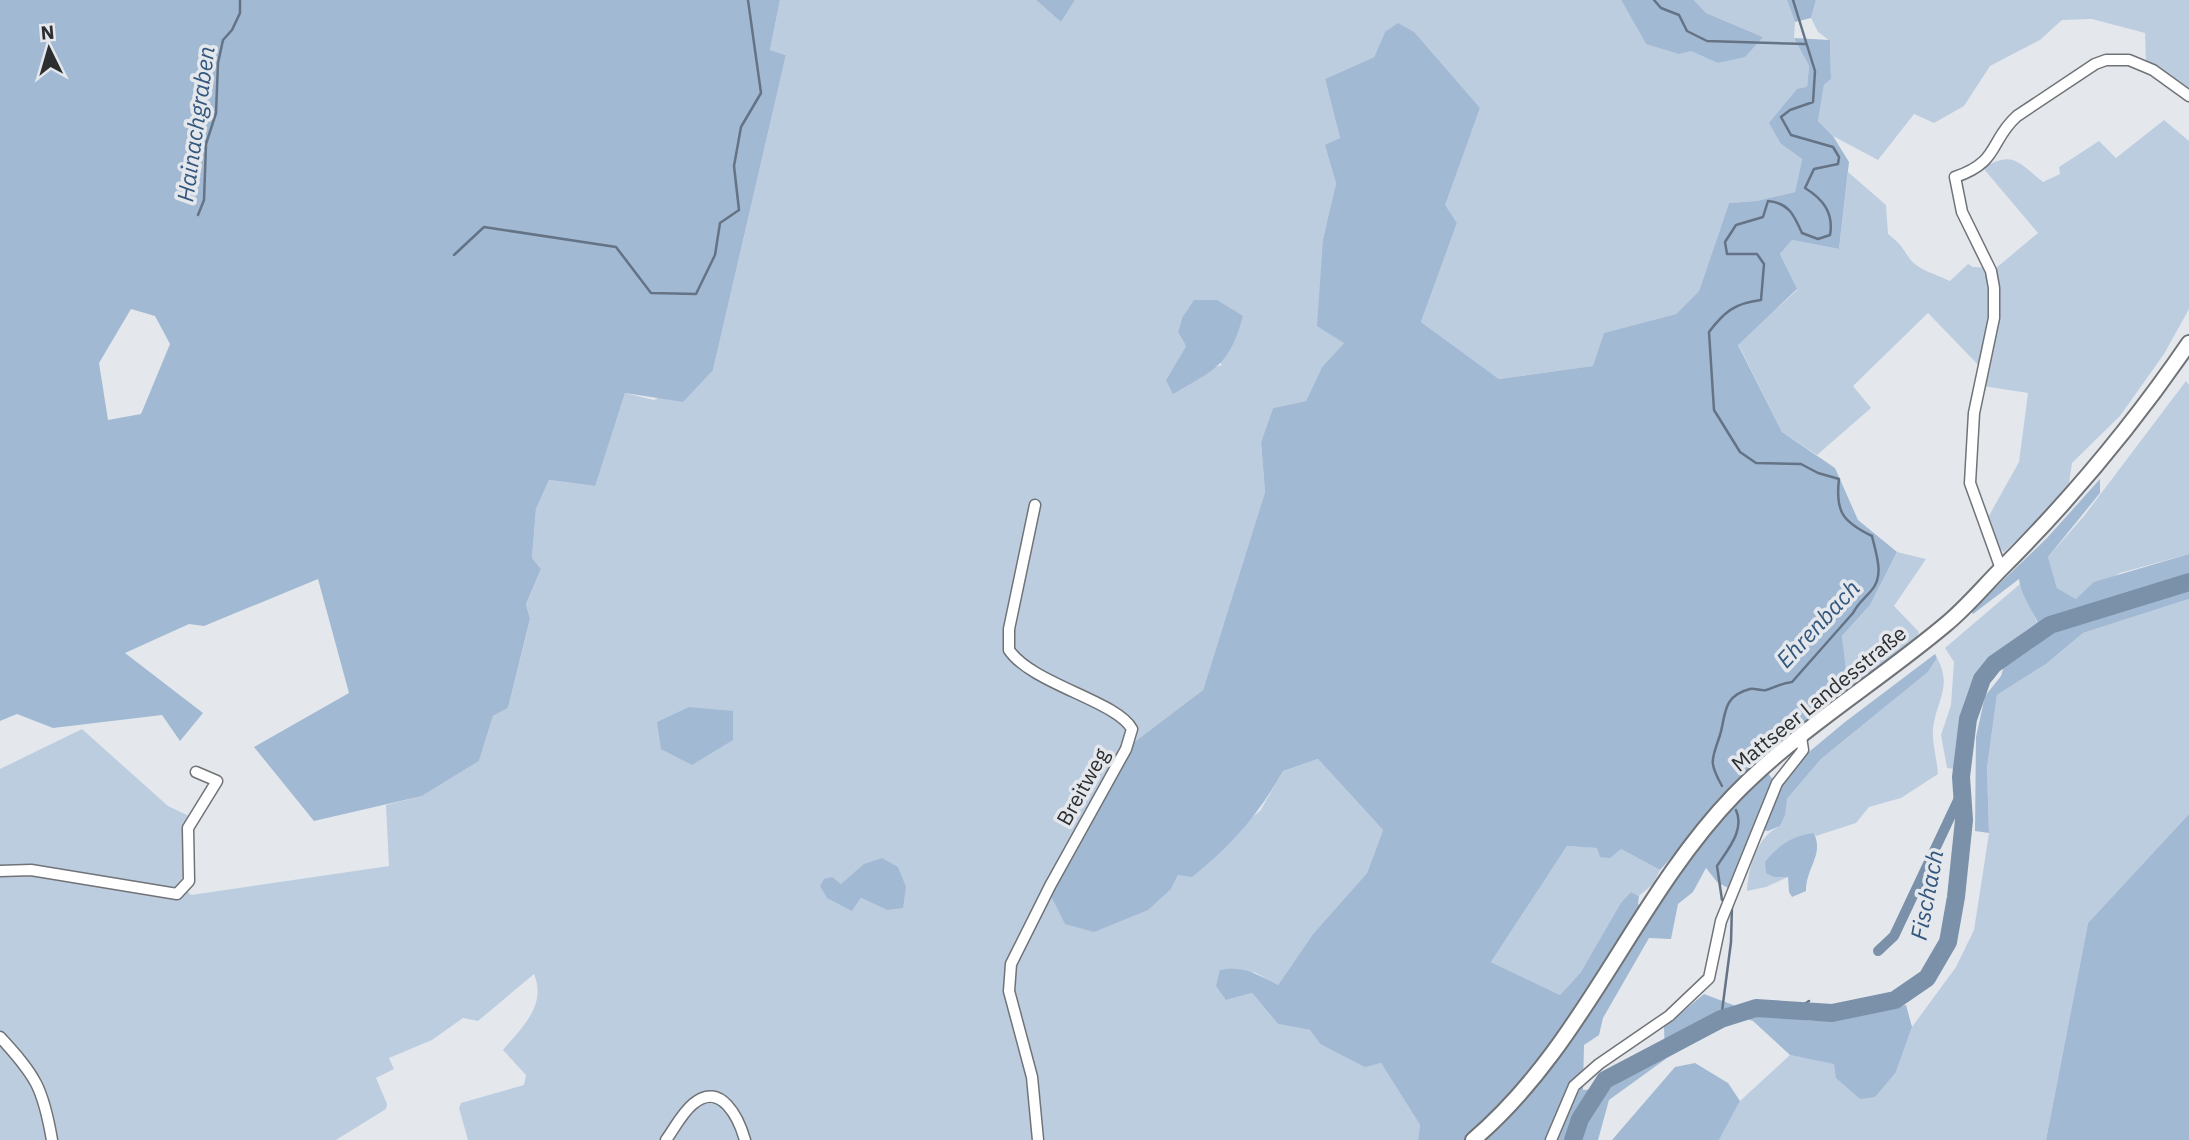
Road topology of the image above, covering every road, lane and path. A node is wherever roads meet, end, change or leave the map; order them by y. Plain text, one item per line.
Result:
1 (2189, 96) edge
2 (2189, 343) edge
3 (1035, 505) dead end
4 (2001, 569) junction
5 (1801, 737) junction
6 (196, 772) dead end
7 (0, 871) edge
8 (0, 1037) edge
9 (52, 1140) edge
10 (666, 1140) edge
11 (745, 1140) edge
12 (1038, 1140) edge
13 (1473, 1140) edge
14 (1551, 1140) edge

1 - 4 street
2 - 4 main road, Mattseer Landesstraße
3 - 12 street, Breitweg
4 - 5 main road, Mattseer Landesstraße
5 - 13 main road, Mattseer Landesstraße
5 - 14 street
6 - 7 street
8 - 9 street
10 - 11 street

